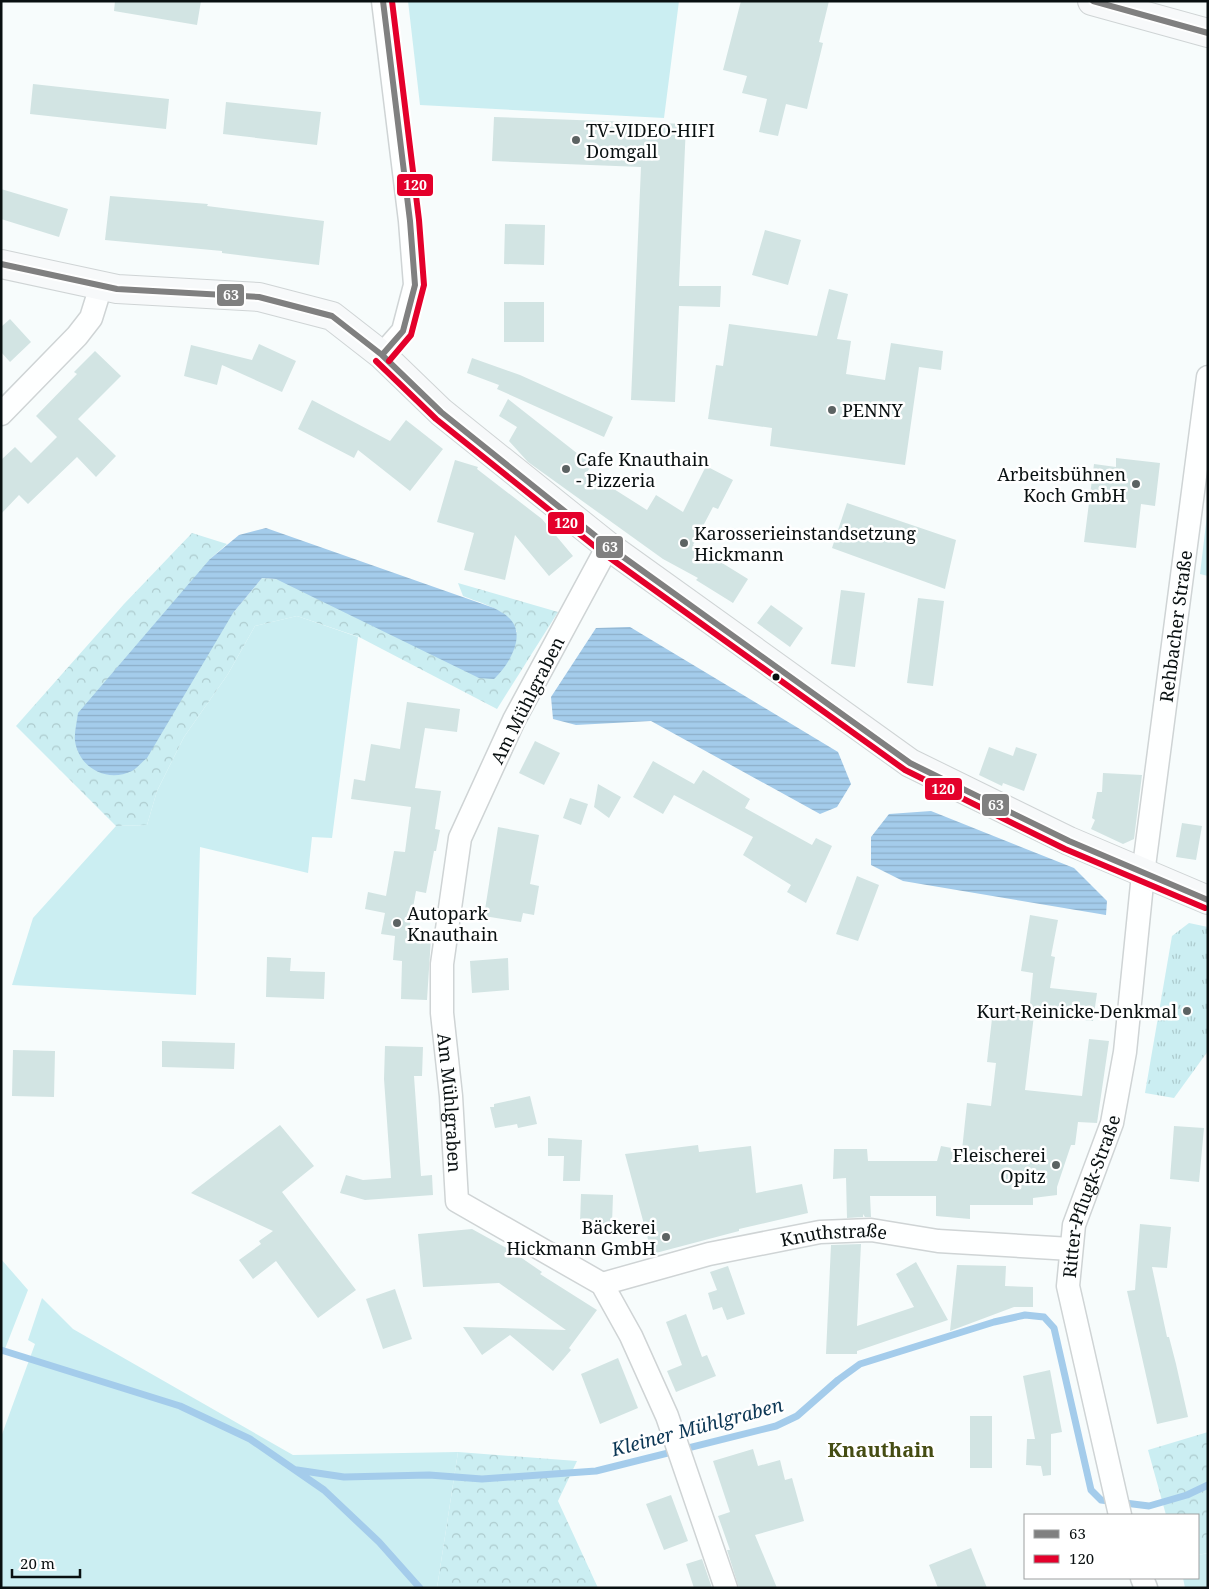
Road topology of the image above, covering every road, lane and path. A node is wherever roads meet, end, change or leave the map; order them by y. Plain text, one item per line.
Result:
1 (383, 1) edge
2 (1092, 1) edge
3 (1208, 33) edge
4 (1, 264) edge
5 (102, 286) junction
6 (382, 355) junction
7 (1208, 378) edge
8 (1, 414) edge
9 (608, 546) junction
10 (1143, 874) junction
11 (1208, 900) edge
12 (1070, 1249) junction
13 (602, 1284) junction
14 (1120, 1514) edge
15 (726, 1588) edge

1 - 6 street
2 - 3 street
4 - 5 street
5 - 6 street
5 - 8 street
6 - 9 street
7 - 10 street, Rehbacher Straße
9 - 10 street
9 - 13 street, Am Mühlgraben
10 - 11 street
10 - 12 street, Ritter-Pflugk-Straße
12 - 13 street, Knuthstraße
12 - 14 street, Ritter-Pflugk-Straße
13 - 15 street

